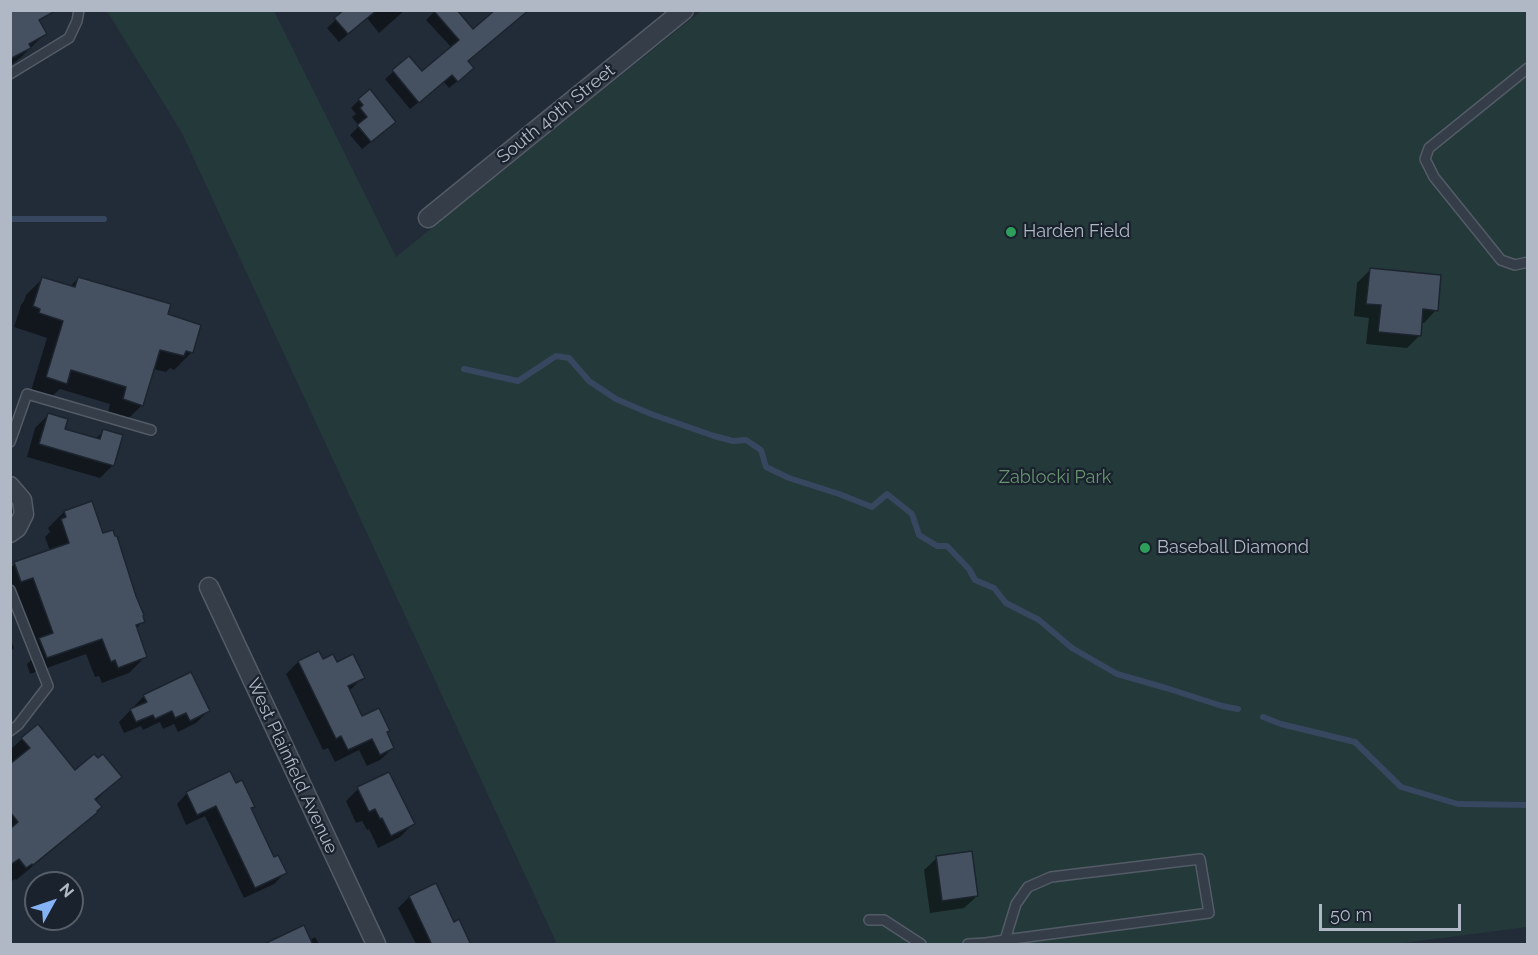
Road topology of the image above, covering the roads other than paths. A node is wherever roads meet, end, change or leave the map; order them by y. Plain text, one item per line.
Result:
1 (79, 10) edge
2 (684, 10) edge
3 (1527, 68) edge
4 (10, 74) edge
5 (428, 218) dead end
6 (1527, 262) edge
7 (151, 430) dead end
8 (10, 442) edge
9 (10, 486) edge
10 (10, 533) edge
11 (209, 587) dead end
12 (10, 590) edge
13 (10, 731) edge
14 (869, 920) dead end
15 (1005, 940) junction
16 (986, 944) edge
17 (376, 945) edge
18 (921, 945) edge
19 (968, 945) edge

1 - 4 lane
2 - 5 street, South 40th Street
3 - 6 lane
7 - 8 lane
9 - 10 street
11 - 17 street, West Plainfield Avenue
12 - 13 lane
14 - 18 lane
15 - 15 lane
15 - 16 lane
16 - 19 lane

